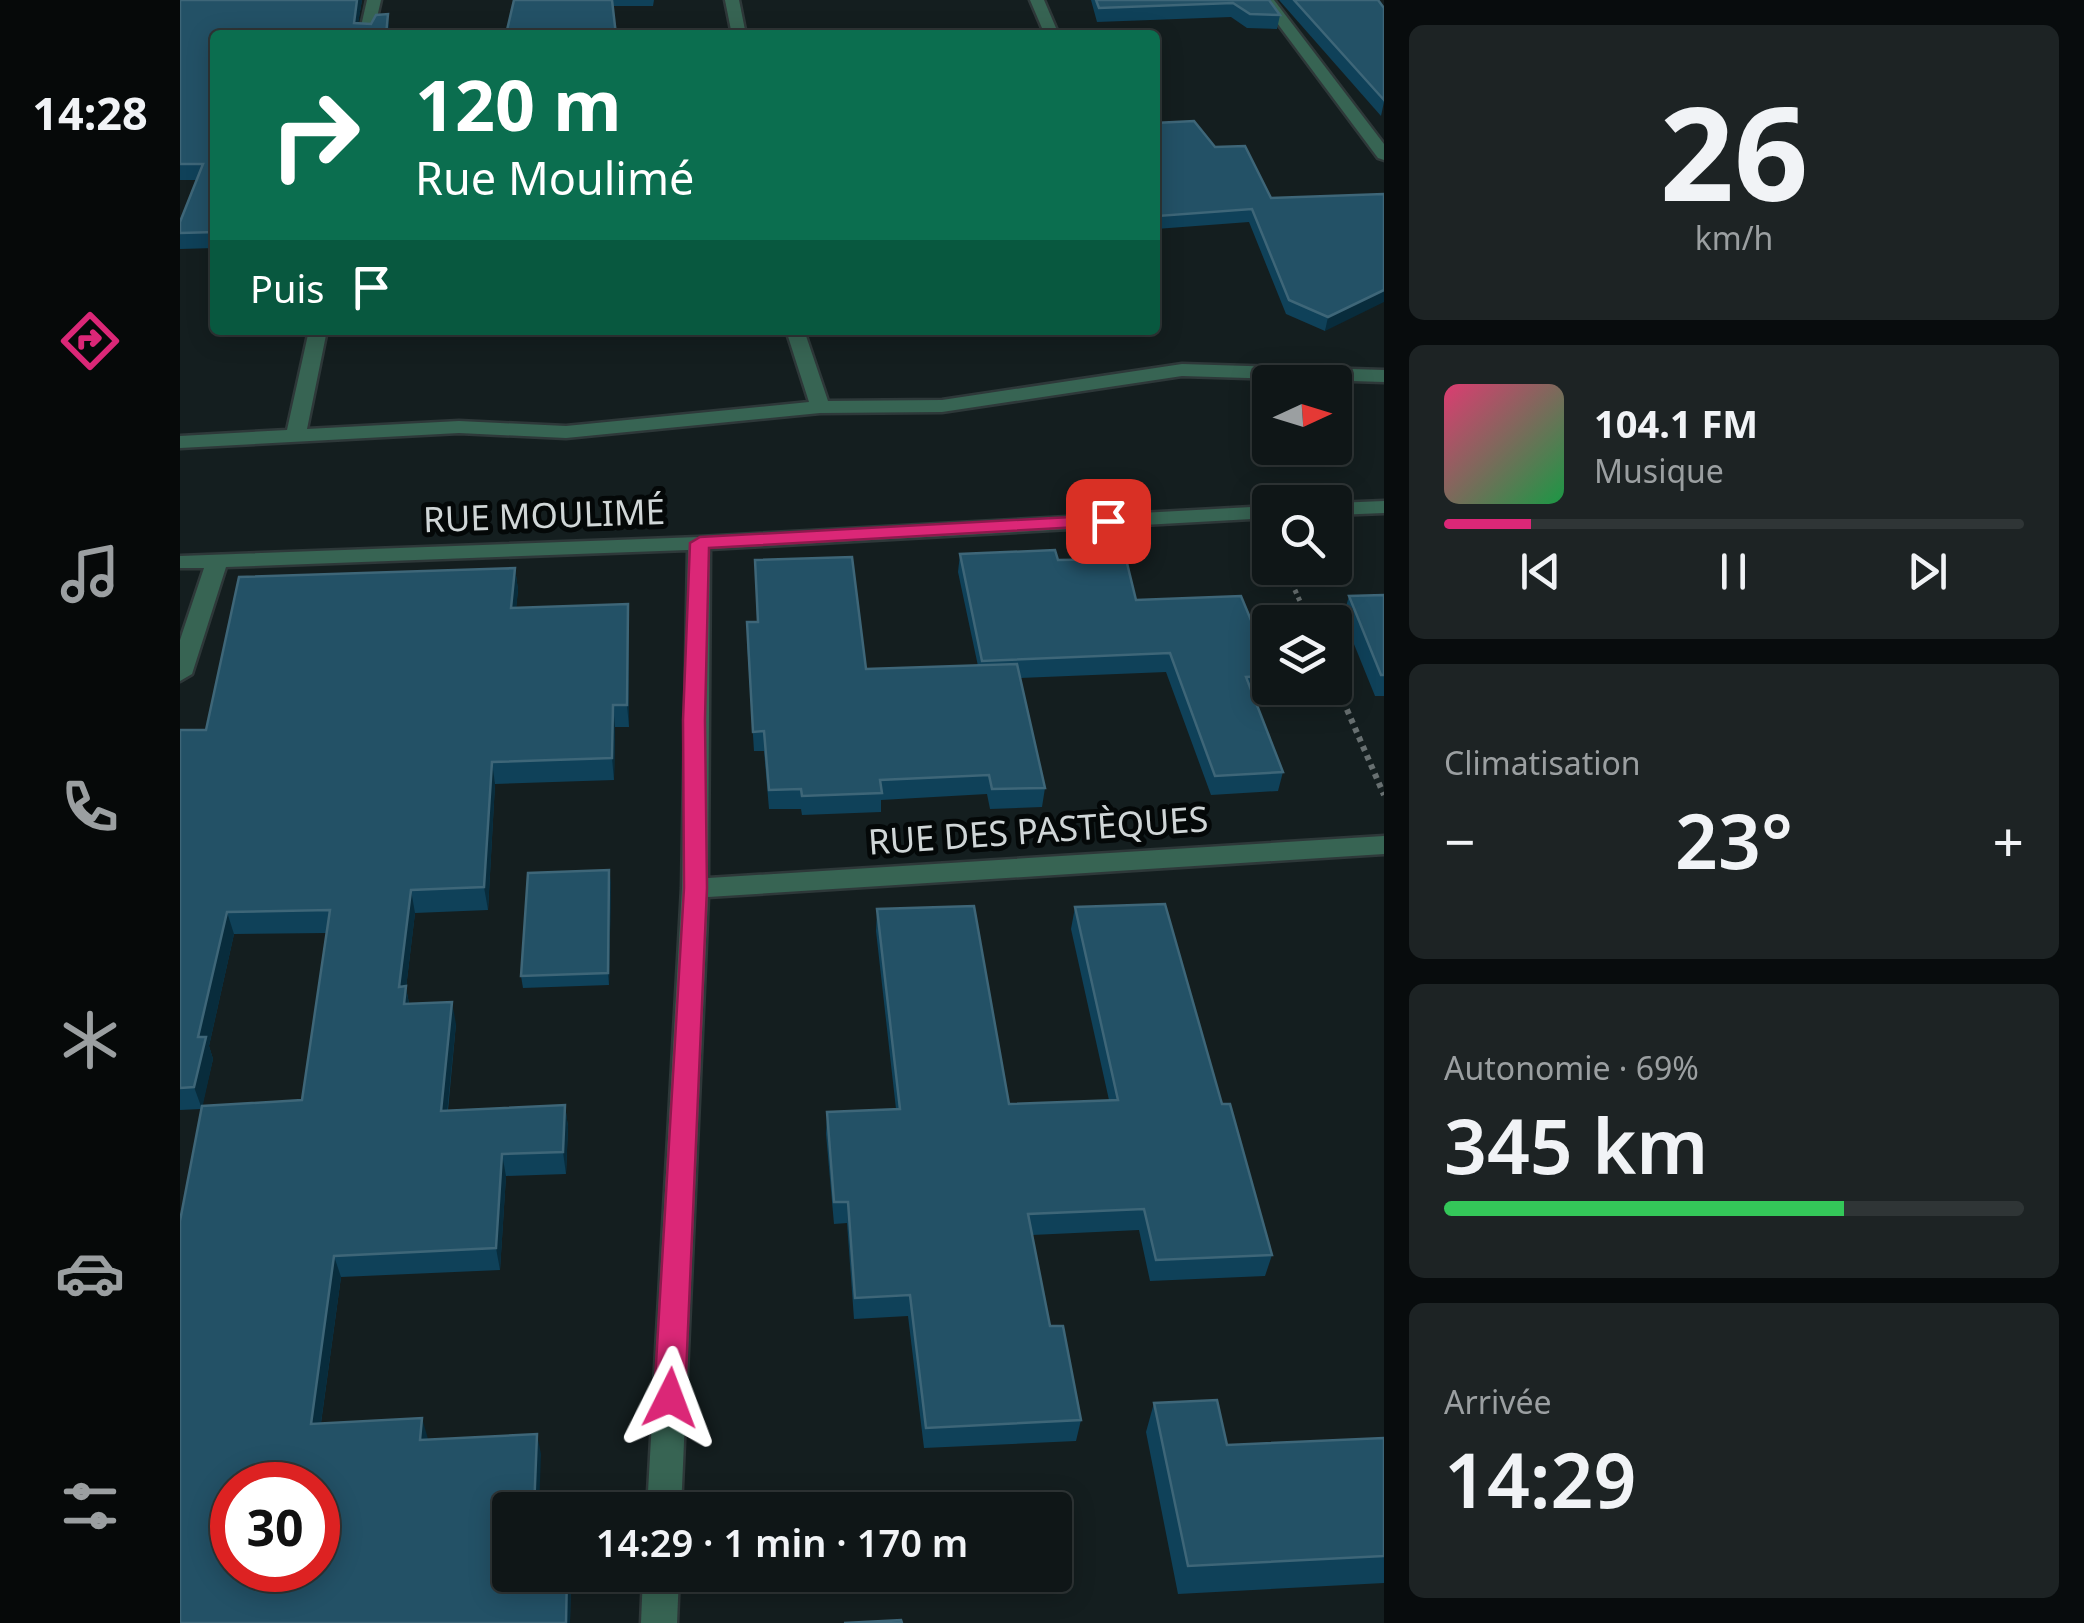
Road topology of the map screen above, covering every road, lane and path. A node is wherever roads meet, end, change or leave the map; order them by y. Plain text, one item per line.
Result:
1 (374, 0) edge
2 (732, 0) edge
3 (1037, 0) edge
4 (1266, 0) edge
5 (367, 30) edge
6 (739, 30) edge
7 (1050, 30) edge
8 (1384, 155) edge
9 (317, 335) edge
10 (797, 335) edge
11 (1384, 376) edge
12 (820, 407) junction
13 (296, 434) junction
14 (180, 442) edge
15 (1384, 506) edge
16 (1352, 508) edge
17 (1252, 513) edge
18 (700, 543) junction
19 (180, 562) edge
20 (217, 562) junction
21 (180, 674) edge
22 (1345, 705) edge
23 (1384, 794) edge
24 (1384, 845) edge
25 (696, 888) junction
26 (665, 1492) edge
27 (660, 1592) edge
28 (659, 1623) edge

1 - 5 street
2 - 6 street
3 - 7 street
4 - 8 street
9 - 13 street
10 - 12 street
11 - 12 street
12 - 13 street
13 - 14 street
15 - 16 street
17 - 18 street, RUE MOULIMÉ
18 - 20 street, RUE MOULIMÉ
18 - 25 street
19 - 20 street, RUE MOULIMÉ
20 - 21 street
22 - 23 path
24 - 25 street, RUE DES PASTÈQUES
25 - 26 street
27 - 28 street

